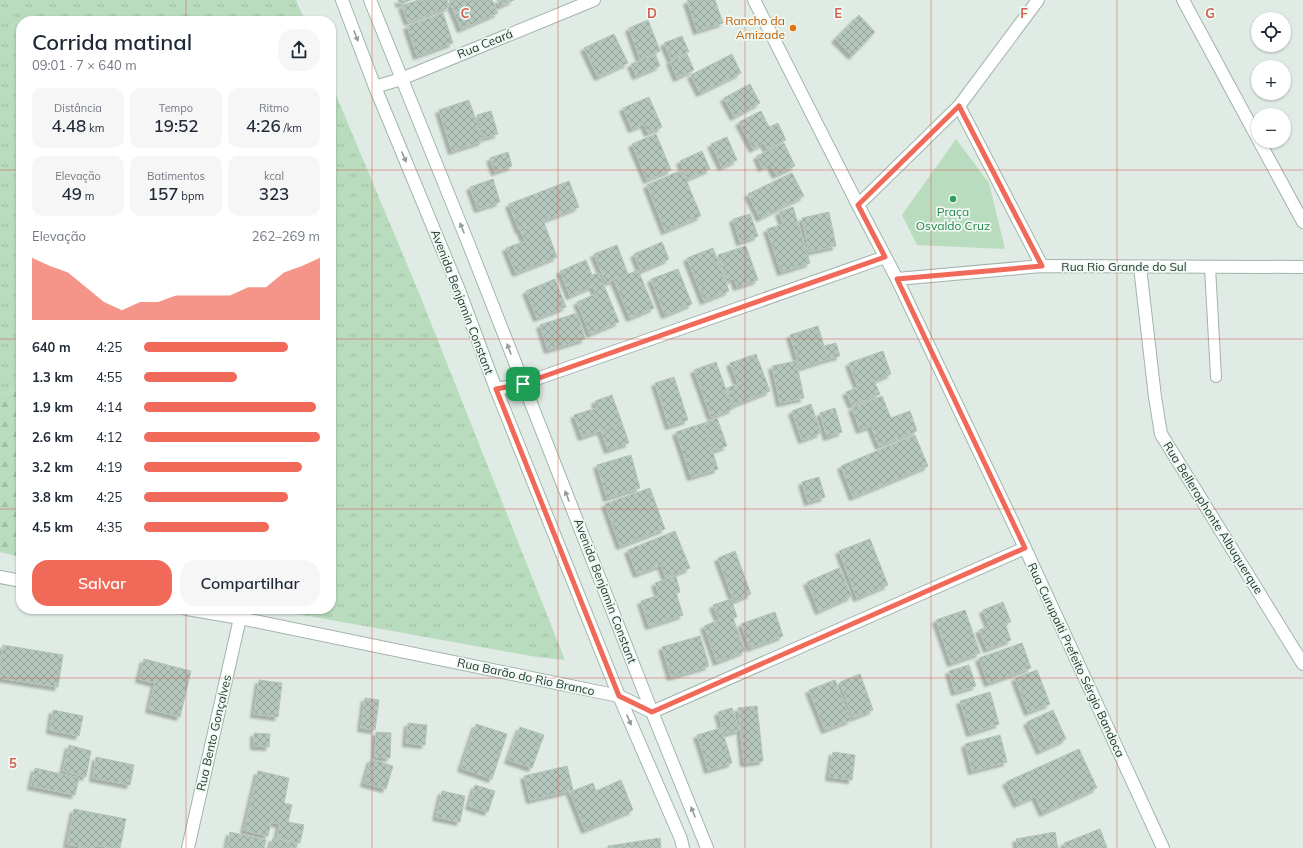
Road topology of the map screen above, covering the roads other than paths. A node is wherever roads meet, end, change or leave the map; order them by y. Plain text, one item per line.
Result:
1 (342, 0) edge
2 (370, 0) edge
3 (594, 0) edge
4 (754, 0) edge
5 (1038, 0) edge
6 (1183, 0) edge
7 (401, 79) junction
8 (375, 87) junction
9 (959, 106) junction
10 (1251, 125) edge
11 (1263, 148) edge
12 (858, 205) junction
13 (1303, 222) edge
14 (885, 257) junction
15 (1042, 266) junction
16 (1140, 267) junction
17 (1210, 267) junction
18 (1303, 267) edge
19 (897, 279) junction
20 (1216, 377) dead end
21 (523, 384) junction
22 (496, 389) junction
23 (1025, 548) junction
24 (0, 577) edge
25 (16, 580) edge
26 (216, 614) edge
27 (240, 618) junction
28 (1303, 664) edge
29 (619, 696) junction
30 (652, 712) junction
31 (188, 848) edge
32 (684, 848) edge
33 (707, 848) edge
34 (1163, 848) edge

1 -> 8 street, Avenida Benjamin Constant
2 - 7 street, Avenida Benjamin Constant
3 - 7 street, Rua Ceará
4 - 12 street, Rua Curupaiti Prefeito Sérgio Bandoca
5 - 9 street
6 - 10 street
7 - 8 street, Rua Ceará
21 -> 7 street, Avenida Benjamin Constant
8 -> 22 street, Avenida Benjamin Constant
9 - 12 street
9 - 15 street
11 - 13 street
12 - 14 street, Rua Curupaiti Prefeito Sérgio Bandoca
14 - 19 street, Rua Curupaiti Prefeito Sérgio Bandoca
14 - 21 street
15 - 16 street, Rua Rio Grande do Sul
15 - 19 street, Rua Rio Grande do Sul
16 - 17 street, Rua Rio Grande do Sul
16 - 28 street, Rua Bellerophonte Albuquerque
17 - 18 street, Rua Rio Grande do Sul
17 - 20 lane
19 - 23 street, Rua Curupaiti Prefeito Sérgio Bandoca
21 - 22 street
30 -> 21 street, Avenida Benjamin Constant
22 - 29 street, Avenida Benjamin Constant
23 - 30 street
23 - 34 street, Rua Curupaiti Prefeito Sérgio Bandoca
24 - 25 street
26 - 27 street, Rua Barão do Rio Branco
27 - 29 street, Rua Barão do Rio Branco
27 - 31 street, Rua Bento Gonçalves
29 - 30 street, Rua Barão do Rio Branco
29 -> 32 street, Avenida Benjamin Constant
33 -> 30 street, Avenida Benjamin Constant

